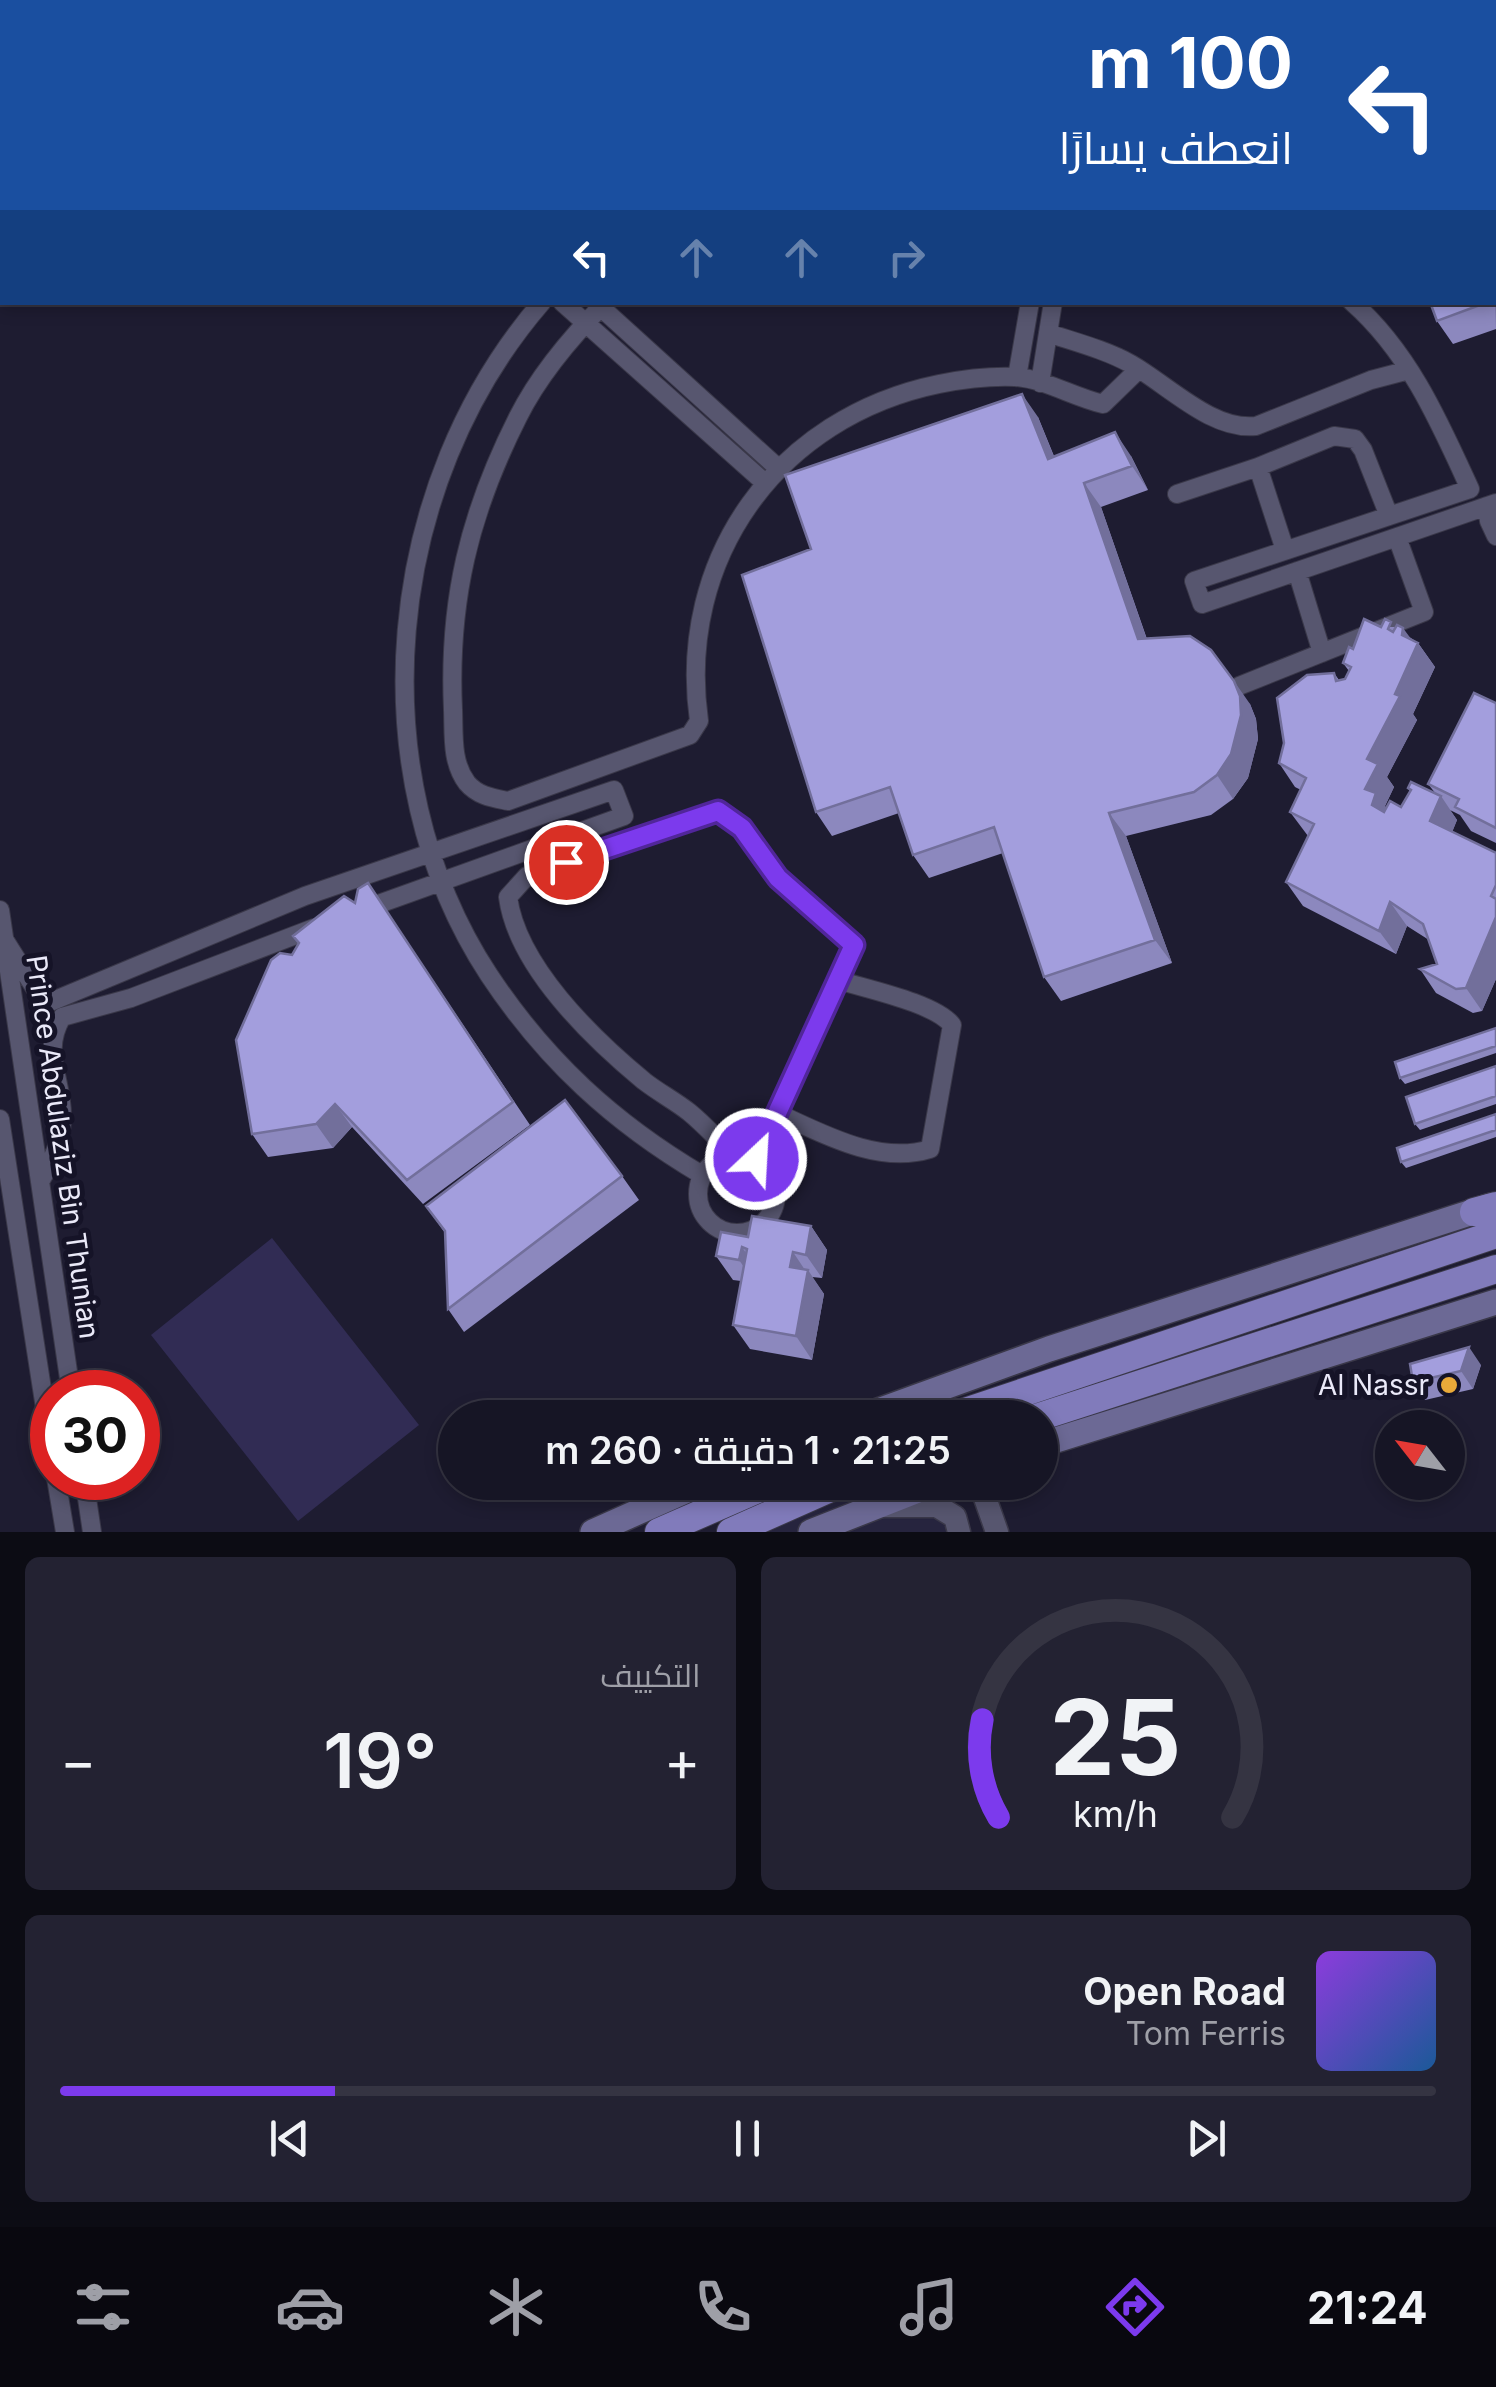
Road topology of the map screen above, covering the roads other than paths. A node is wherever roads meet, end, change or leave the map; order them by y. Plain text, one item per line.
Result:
1 (521, 305) edge
2 (540, 305) edge
3 (565, 305) edge
4 (599, 305) edge
5 (601, 305) edge
6 (1029, 305) edge
7 (1053, 305) edge
8 (1355, 305) edge
9 (585, 323) junction
10 (1048, 334) junction
11 (495, 365) junction
12 (1139, 369) junction
13 (1409, 370) junction
14 (1017, 377) junction
15 (1040, 383) junction
16 (1258, 466) junction
17 (771, 475) junction
18 (1176, 494) dead end
19 (1491, 504) edge
20 (1390, 516) junction
21 (1397, 536) junction
22 (1496, 536) edge
23 (1286, 550) junction
24 (1296, 571) junction
25 (1322, 653) junction
26 (1239, 686) edge
27 (432, 852) junction
28 (443, 883) junction
29 (0, 910) edge
30 (4, 939) junction
31 (134, 967) junction
32 (838, 980) junction
33 (138, 995) junction
34 (777, 1113) junction
35 (0, 1119) edge
36 (734, 1155) junction
37 (756, 1159) junction
38 (702, 1175) junction
39 (40, 1180) junction
40 (6, 1198) edge
41 (1488, 1208) edge
42 (1496, 1234) edge
43 (1496, 1269) edge
44 (1496, 1302) edge
45 (37, 1370) edge
46 (69, 1370) edge
47 (908, 1400) edge
48 (996, 1400) edge
49 (1058, 1411) edge
50 (1058, 1439) edge
51 (58, 1500) edge
52 (87, 1500) edge
53 (665, 1500) edge
54 (733, 1500) edge
55 (804, 1500) edge
56 (892, 1500) edge
57 (985, 1500) edge
58 (877, 1506) junction
59 (60, 1531) edge
60 (92, 1532) edge
61 (593, 1532) edge
62 (659, 1532) edge
63 (732, 1532) edge
64 (811, 1532) edge
65 (959, 1532) edge
66 (974, 1532) edge
67 (994, 1532) edge

1 - 11 street
2 - 11 street
3 - 9 street
4 - 9 street
5 - 17 street
6 - 14 street
7 - 10 street
8 - 13 street
9 - 17 street
9 - 17 street
10 - 12 street
10 - 15 street
11 - 27 street
12 - 13 street
12 - 15 street
13 - 20 street
14 - 15 street
14 - 17 street
16 - 18 street
16 - 20 street
16 - 23 street
19 - 21 street
19 - 22 street
20 - 23 street
21 - 24 street
21 - 25 street
23 - 24 street
24 - 25 street
25 - 26 street
27 - 28 street
27 - 28 street
27 - 31 street
28 - 33 street
28 - 38 street
29 - 30 street, Prince Abdulaziz Bin Thunian
30 - 31 street
30 - 39 street, Prince Abdulaziz Bin Thunian
31 - 33 street
32 - 34 street
32 - 34 street
32 - 36 street
33 - 39 street
34 - 37 street
35 - 40 street, Prince Abdulaziz Bin Thunian
36 - 37 street
36 - 38 street
37 - 38 street
39 - 46 street, Prince Abdulaziz Bin Thunian
40 - 45 street, Prince Abdulaziz Bin Thunian
41 - 47 main road
42 - 48 main road
43 - 49 main road
44 - 50 main road
51 - 59 street
52 - 60 street
53 - 61 main road
54 - 62 main road
55 - 63 main road
56 - 58 main road
57 - 67 street
58 - 64 main road
58 - 65 street
66 - 67 street

